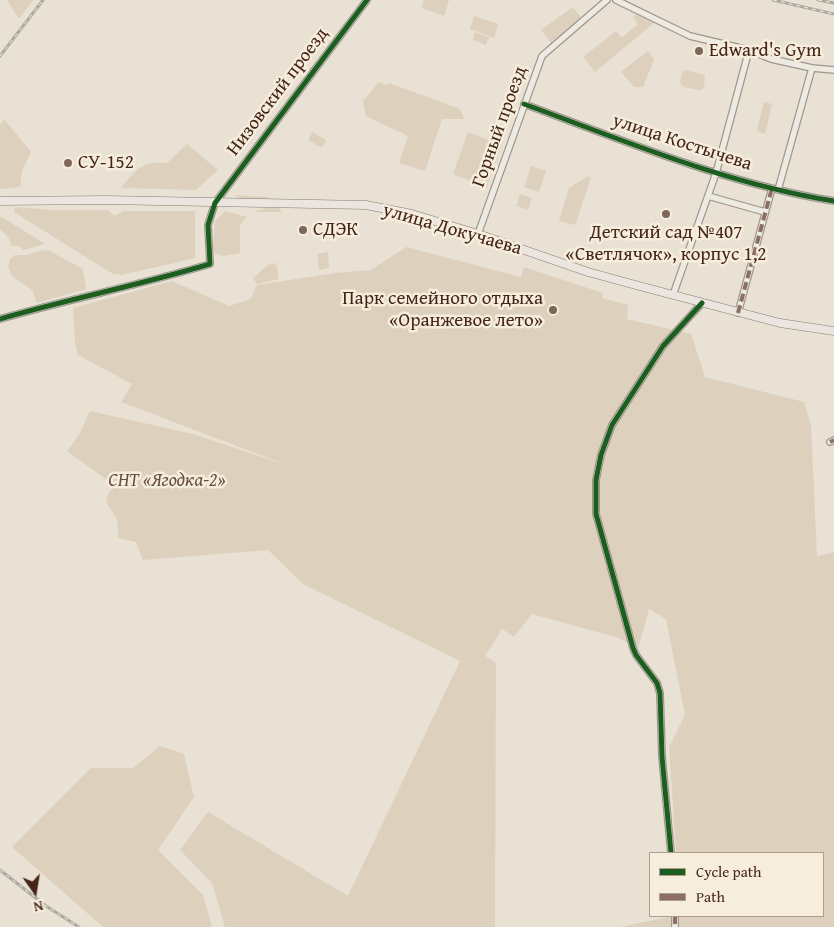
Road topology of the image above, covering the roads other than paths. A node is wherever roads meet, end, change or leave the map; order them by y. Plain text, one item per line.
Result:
1 (367, 0) edge
2 (607, 0) edge
3 (616, 0) edge
4 (749, 50) junction
5 (812, 68) junction
6 (834, 70) edge
7 (524, 104) junction
8 (716, 172) junction
9 (775, 189) junction
10 (708, 196) junction
11 (0, 200) edge
12 (834, 201) edge
13 (214, 203) junction
14 (765, 212) junction
15 (478, 234) junction
16 (673, 295) junction
17 (702, 303) junction
18 (738, 313) junction
19 (0, 319) edge
20 (834, 331) edge
21 (671, 852) edge

1 - 13 street, Низовский проезд
2 - 7 street, Горный проезд
3 - 4 street
4 - 5 street
4 - 8 street
5 - 6 street
5 - 9 street
7 - 8 street, улица Костычева
7 - 15 street, Горный проезд
8 - 9 street, улица Костычева
8 - 10 street
9 - 12 street, улица Костычева
9 - 14 street
10 - 14 street
10 - 16 street
11 - 13 main road, улица Докучаева
13 - 15 main road, улица Докучаева
13 - 19 street
14 - 18 street
15 - 16 main road, улица Докучаева
16 - 17 main road, улица Докучаева
17 - 18 main road, улица Докучаева
17 - 21 street
18 - 20 main road, улица Докучаева

